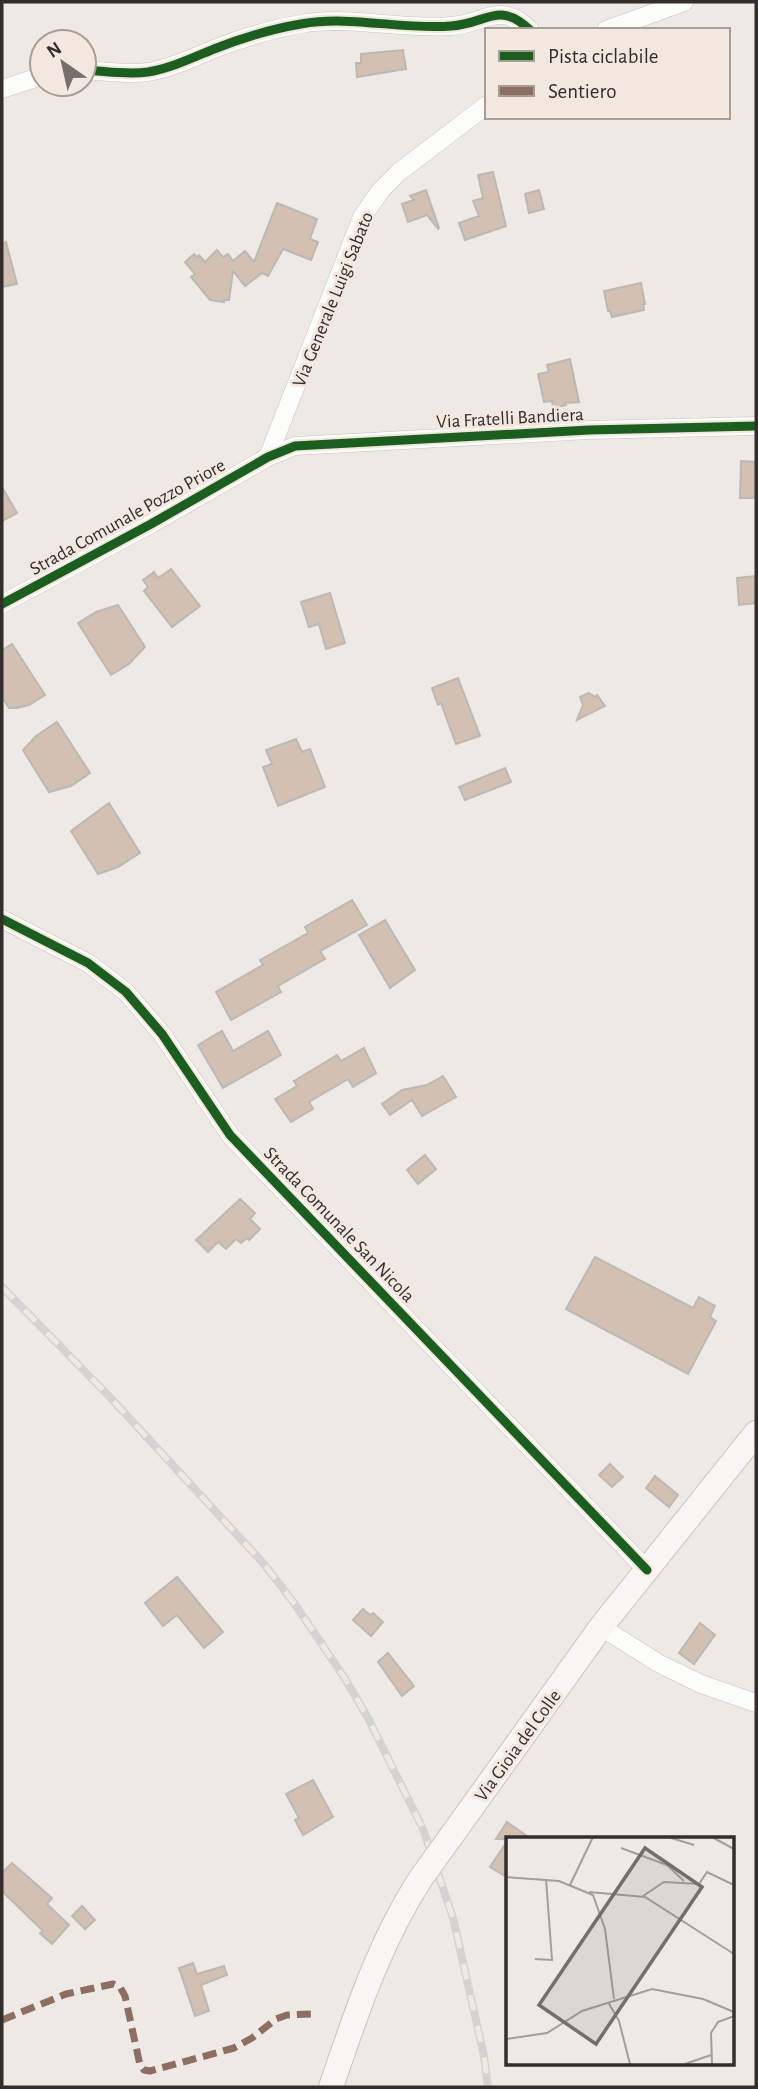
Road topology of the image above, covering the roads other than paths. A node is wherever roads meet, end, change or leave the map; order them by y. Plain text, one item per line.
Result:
1 (684, 2) edge
2 (527, 28) edge
3 (612, 28) edge
4 (98, 71) edge
5 (28, 81) edge
6 (2, 89) edge
7 (485, 107) edge
8 (756, 426) edge
9 (268, 457) junction
10 (2, 604) edge
11 (2, 919) edge
12 (756, 1433) edge
13 (647, 1570) junction
14 (601, 1627) junction
15 (756, 1703) edge
16 (331, 2087) edge

1 - 3 street
2 - 4 street
5 - 6 street
7 - 9 street, Via Generale Luigi Sabato
8 - 9 street, Via Fratelli Bandiera
9 - 10 street, Strada Comunale Pozzo Priore
11 - 13 street, Strada Comunale San Nicola
12 - 13 main road, Via Gioia del Colle
13 - 14 main road, Via Gioia del Colle
14 - 15 street
14 - 16 main road, Via Gioia del Colle, bridge

